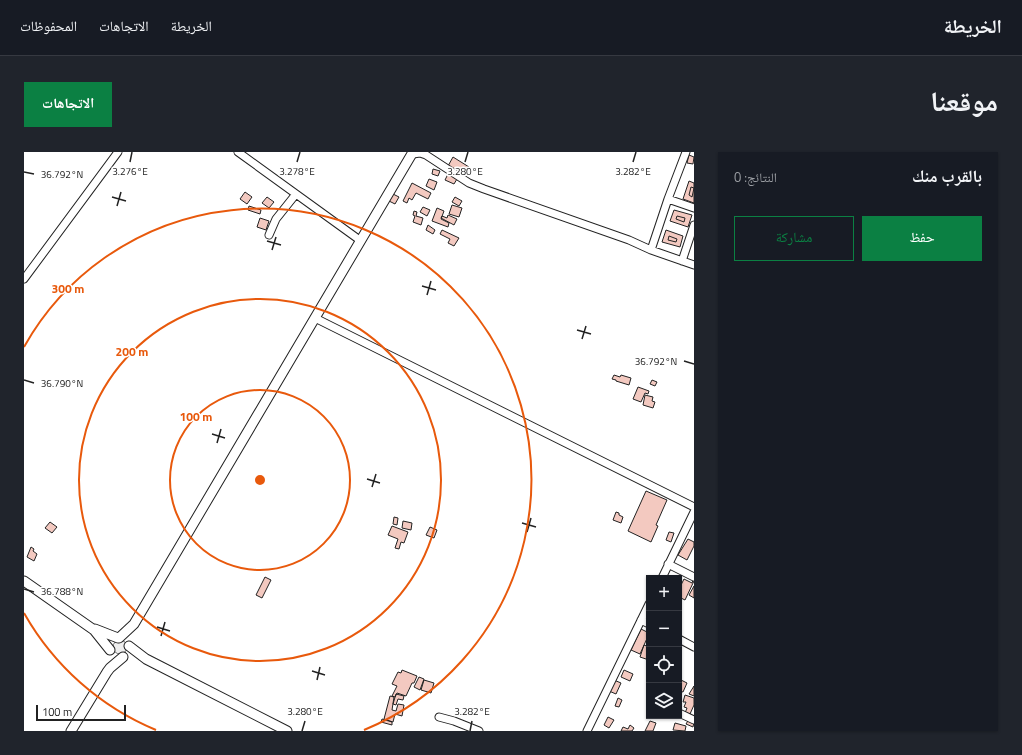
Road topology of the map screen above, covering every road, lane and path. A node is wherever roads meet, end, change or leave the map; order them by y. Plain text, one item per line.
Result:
1 (118, 152) edge
2 (238, 152) edge
3 (686, 152) edge
4 (413, 153) edge
5 (694, 155) edge
6 (296, 194) junction
7 (668, 199) junction
8 (694, 208) edge
9 (694, 225) edge
10 (269, 235) dead end
11 (361, 241) junction
12 (651, 250) junction
13 (682, 261) junction
14 (694, 265) edge
15 (24, 279) edge
16 (315, 318) junction
17 (694, 506) edge
18 (694, 512) edge
19 (668, 564) junction
20 (663, 575) edge
21 (694, 576) edge
22 (24, 581) edge
23 (646, 610) edge
24 (641, 620) junction
25 (646, 622) edge
26 (134, 624) junction
27 (90, 627) junction
28 (119, 638) junction
29 (682, 641) edge
30 (129, 645) junction
31 (694, 647) edge
32 (110, 651) junction
33 (124, 657) junction
34 (146, 659) junction
35 (106, 672) junction
36 (682, 714) edge
37 (438, 717) dead end
38 (694, 720) edge
39 (589, 730) edge
40 (72, 731) edge
41 (287, 731) edge
42 (479, 731) edge

1 - 15 street
2 - 6 street
3 - 5 street
3 - 7 street
4 - 11 main road
4 - 12 street
6 - 10 street
6 - 11 street
7 - 8 street
7 - 12 street
9 - 13 street
11 - 16 main road
12 - 13 street
13 - 14 street
16 - 17 street
16 - 26 main road
18 - 19 street
19 - 20 street
19 - 21 street
22 - 27 main road
23 - 24 street
24 - 25 street
24 - 39 street
26 - 28 main road
26 - 30 main road
27 - 28 main road
27 - 32 main road
28 - 30 main road
28 - 32 main road
29 - 31 street
30 - 33 main road
30 - 34 main road
32 - 33 main road
32 - 35 main road
33 - 34 main road
33 - 35 main road
34 - 41 main road
35 - 40 main road
36 - 38 street
37 - 42 street

